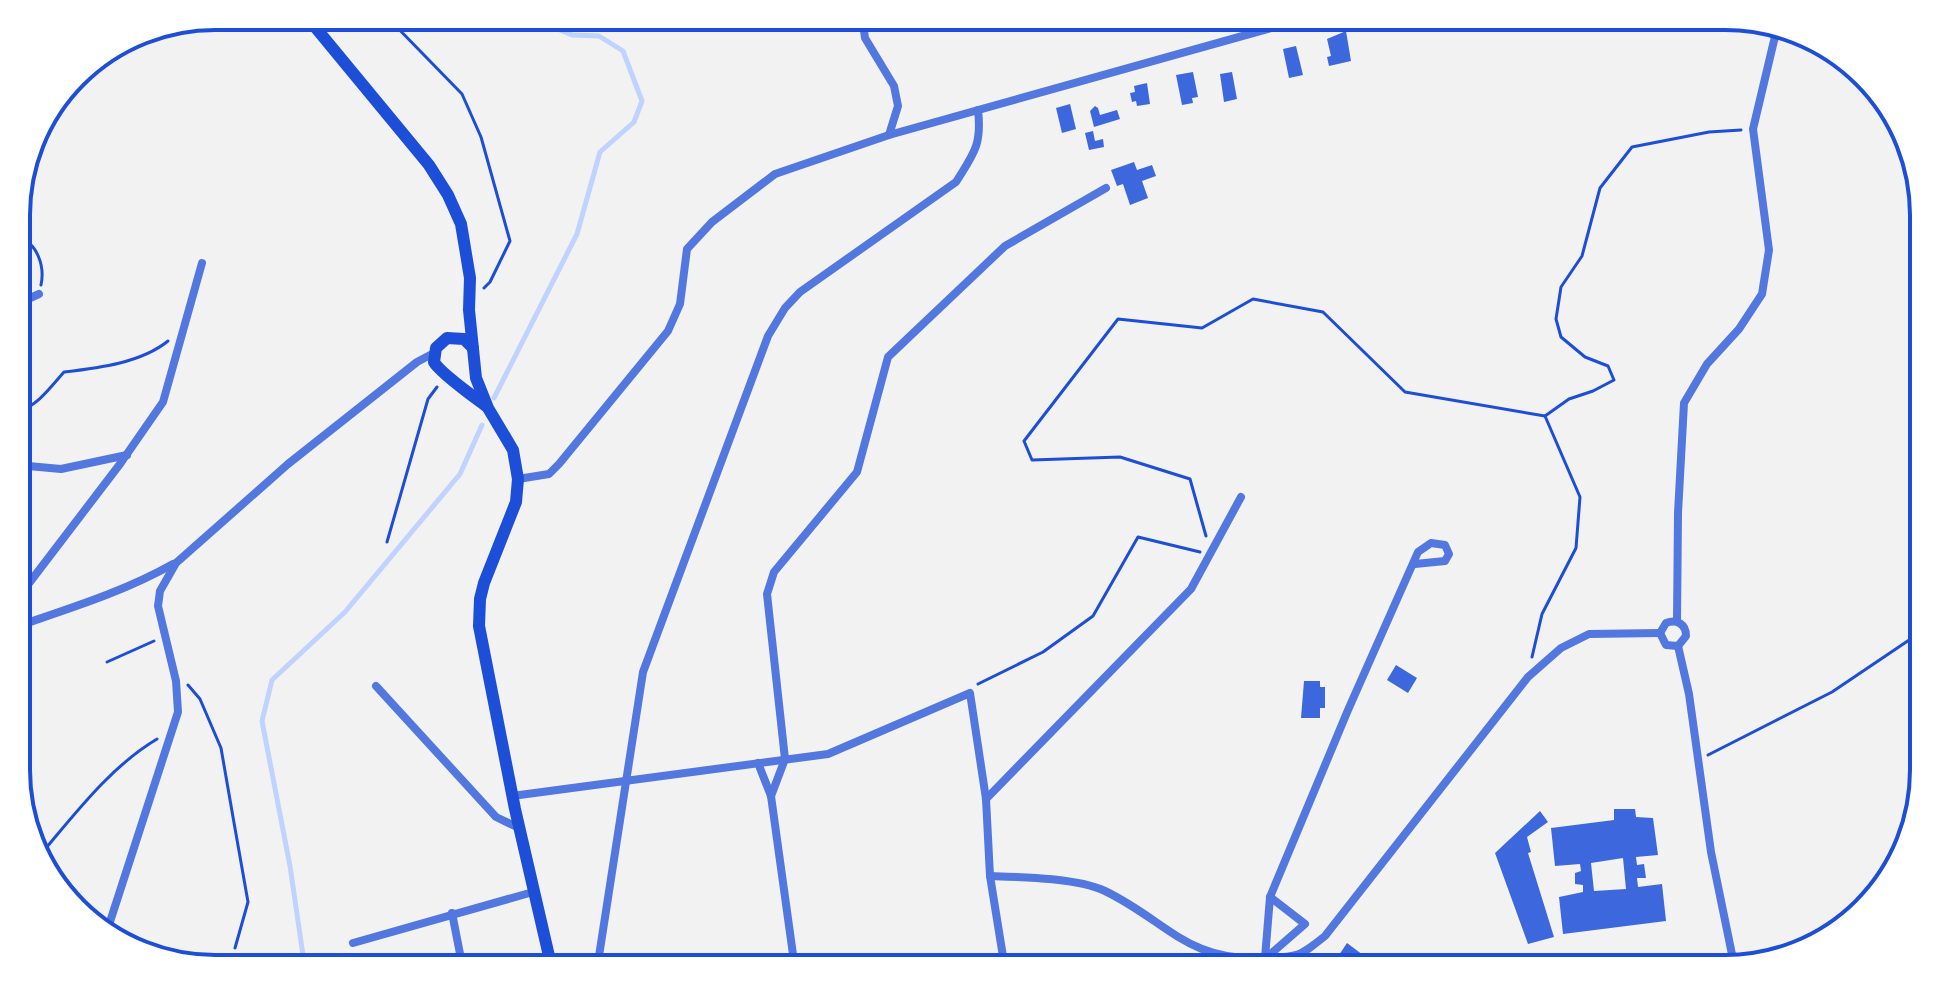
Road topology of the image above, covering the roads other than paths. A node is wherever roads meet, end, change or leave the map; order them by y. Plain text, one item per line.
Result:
1 (318, 30) edge
2 (864, 30) edge
3 (1264, 30) edge
4 (1775, 38) edge
5 (978, 110) junction
6 (889, 135) junction
7 (1106, 188) dead end
8 (202, 263) dead end
9 (39, 294) road end
10 (30, 298) edge
11 (470, 306) junction
12 (452, 337) junction
13 (473, 348) junction
14 (434, 353) junction
15 (474, 364) junction
16 (449, 377) junction
17 (488, 408) junction
18 (127, 455) junction
19 (30, 466) edge
20 (518, 479) junction
21 (1241, 497) dead end
22 (176, 563) junction
23 (1415, 564) dead end
24 (30, 582) edge
25 (1677, 621) junction
26 (30, 622) edge
27 (1660, 633) junction
28 (1678, 646) junction
29 (376, 686) dead end
30 (785, 759) junction
31 (758, 763) junction
32 (626, 780) junction
33 (512, 796) junction
34 (771, 796) junction
35 (986, 799) junction
36 (519, 828) junction
37 (990, 876) junction
38 (533, 892) junction
39 (1270, 897) junction
40 (452, 913) junction
41 (110, 922) edge
42 (353, 943) dead end
43 (460, 955) edge
44 (549, 955) edge
45 (599, 955) edge
46 (793, 955) edge
47 (1003, 955) edge
48 (1222, 955) edge
49 (1265, 955) edge
50 (1269, 955) edge
51 (1302, 955) edge
52 (1732, 955) edge

1 - 11 main road
2 - 6 street
3 - 5 street
4 - 25 street
5 - 6 street
5 - 32 street
6 - 20 street
7 - 30 street
8 - 18 street
9 - 10 street
11 - 12 main road
11 - 13 main road
12 - 13 main road
12 - 14 main road
13 - 15 main road
14 - 16 main road
14 - 22 street
15 - 16 main road
15 - 17 main road
16 - 17 main road
17 - 20 main road
18 - 19 street
18 - 24 street
20 - 33 main road
21 - 35 street
22 - 26 street
22 - 41 street
23 - 39 street
25 - 27 street
25 - 28 street
27 - 28 street
27 - 51 street
28 - 52 street
29 - 36 street
30 - 31 street
30 - 34 street
30 - 35 street
31 - 32 street
31 - 34 street
32 - 33 street
32 - 45 street
33 - 36 main road
34 - 46 street
35 - 37 street
36 - 38 main road
37 - 47 street
37 - 48 street
38 - 40 street
38 - 44 main road
39 - 49 street
39 - 50 street
40 - 42 street
40 - 43 street

